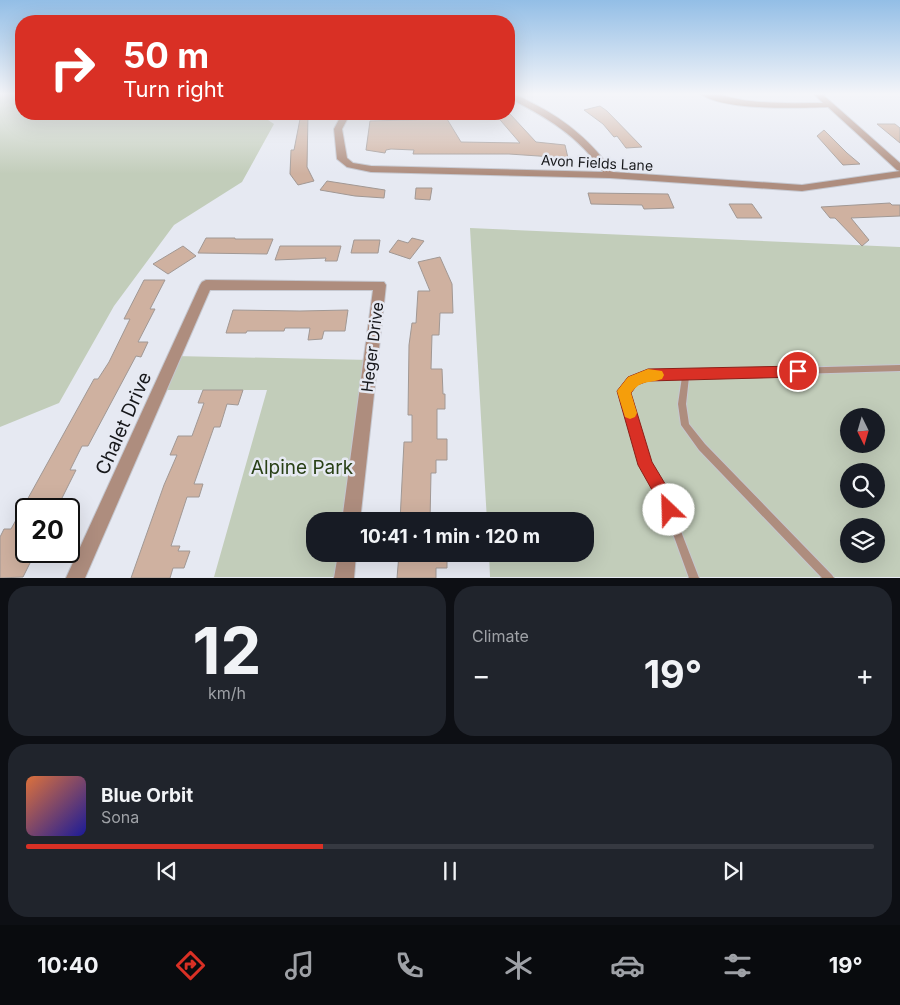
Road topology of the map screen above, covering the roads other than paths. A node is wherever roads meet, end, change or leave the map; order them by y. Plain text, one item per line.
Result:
1 (341, 121) edge
2 (559, 121) edge
3 (847, 121) edge
4 (900, 168) edge
5 (900, 174) edge
6 (610, 175) junction
7 (206, 284) joint
8 (898, 370) edge
9 (686, 374) junction
10 (352, 512) edge
11 (346, 562) edge
12 (75, 578) edge
13 (344, 578) edge
14 (694, 578) edge
15 (830, 578) edge

1 - 6 street, Avon Fields Lane
2 - 6 street
3 - 4 street
5 - 6 street, Avon Fields Lane
7 - 10 street, Heger Drive
7 - 12 street, Chalet Drive
8 - 9 lane
9 - 14 lane
9 - 15 lane
11 - 13 street

